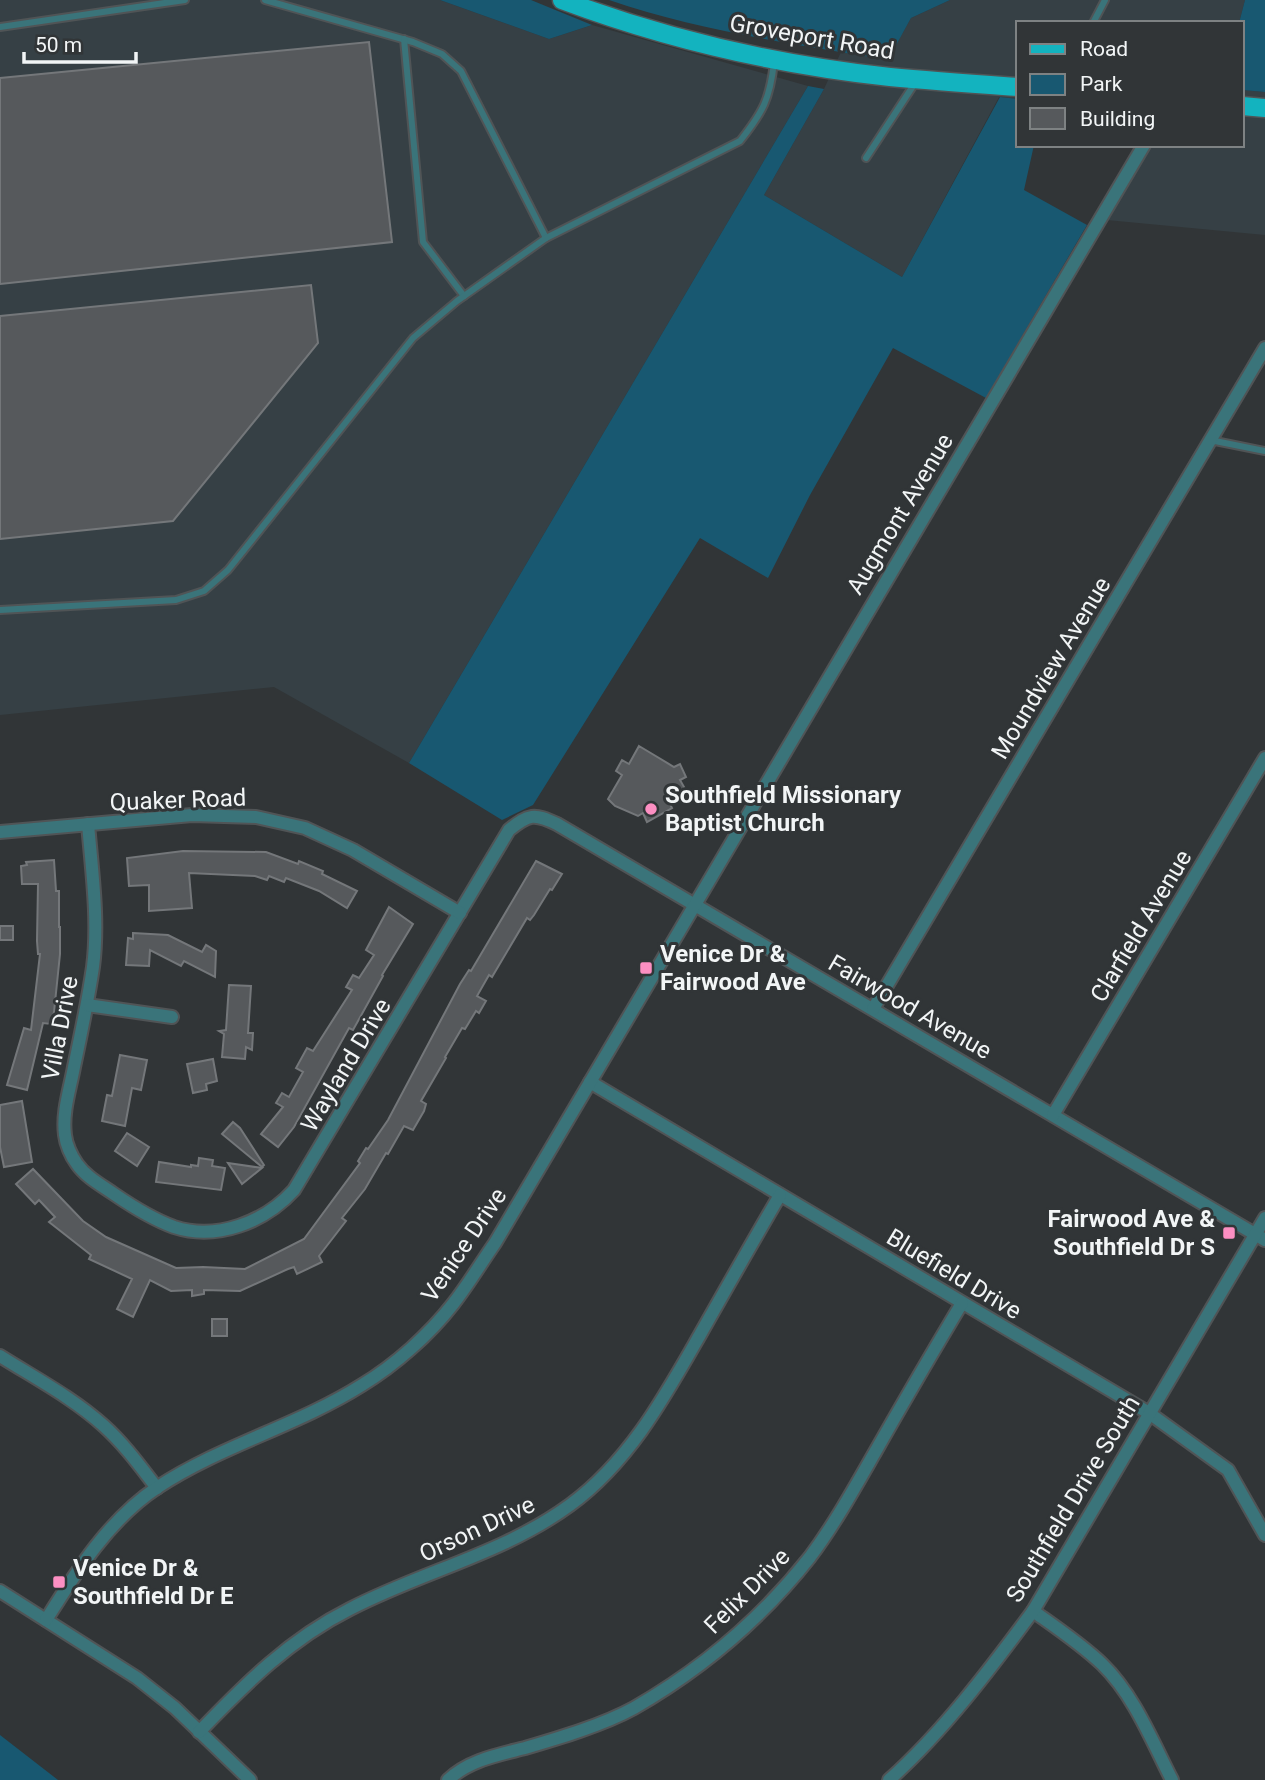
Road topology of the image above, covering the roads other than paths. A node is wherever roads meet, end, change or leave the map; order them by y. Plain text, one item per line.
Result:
1 (184, 0) edge
2 (265, 0) edge
3 (562, 0) edge
4 (1105, 0) edge
5 (1094, 21) edge
6 (0, 27) edge
7 (404, 39) junction
8 (775, 59) junction
9 (918, 79) junction
10 (1016, 87) edge
11 (1244, 106) edge
12 (1265, 108) edge
13 (1143, 147) edge
14 (866, 158) dead end
15 (546, 238) junction
16 (464, 296) junction
17 (1265, 348) edge
18 (1210, 440) junction
19 (1265, 451) edge
20 (0, 610) edge
21 (1265, 758) edge
22 (532, 816) joint
23 (88, 824) junction
24 (0, 832) edge
25 (695, 905) junction
26 (460, 913) junction
27 (88, 1005) junction
28 (873, 1009) junction
29 (172, 1017) dead end
30 (590, 1082) junction
31 (1053, 1115) junction
32 (780, 1195) junction
33 (134, 1208) joint
34 (1265, 1219) edge
35 (1260, 1237) edge
36 (962, 1303) junction
37 (0, 1356) edge
38 (1149, 1413) junction
39 (157, 1488) junction
40 (1265, 1535) edge
41 (0, 1591) edge
42 (1033, 1611) junction
43 (46, 1620) junction
44 (199, 1732) junction
45 (898, 1777) edge
46 (250, 1780) edge
47 (448, 1780) edge
48 (1172, 1780) edge

1 - 6 lane
2 - 7 lane
3 - 8 main road, Groveport Road
4 - 5 lane
7 - 15 lane
7 - 16 lane
8 - 9 main road, Groveport Road
8 - 15 lane
9 - 10 main road, Groveport Road
9 - 14 lane
11 - 12 main road
13 - 25 street, Augmont Avenue
15 - 16 lane
16 - 20 lane
17 - 18 street, Moundview Avenue
18 - 19 lane
18 - 28 street, Moundview Avenue
21 - 31 street, Clarfield Avenue
22 - 25 street, Fairwood Avenue
22 - 26 street, Wayland Drive
23 - 24 street, Quaker Road
23 - 26 street, Quaker Road
23 - 27 street, Villa Drive
25 - 28 street, Fairwood Avenue
25 - 30 street, Venice Drive
26 - 33 street, Wayland Drive
27 - 29 street
27 - 33 street, Villa Drive
28 - 31 street, Fairwood Avenue
30 - 32 street, Bluefield Drive
30 - 39 street, Venice Drive
31 - 35 street, Fairwood Avenue
32 - 36 street, Bluefield Drive
32 - 44 street, Orson Drive
34 - 35 street, Southfield Drive South
35 - 38 street, Southfield Drive South
36 - 38 street, Bluefield Drive
36 - 47 street, Felix Drive
37 - 39 street
38 - 40 street, Bluefield Drive
38 - 42 street, Southfield Drive South
39 - 43 street, Venice Drive
41 - 43 street
42 - 45 street, Southfield Drive South
42 - 48 street
43 - 44 street
44 - 46 street

